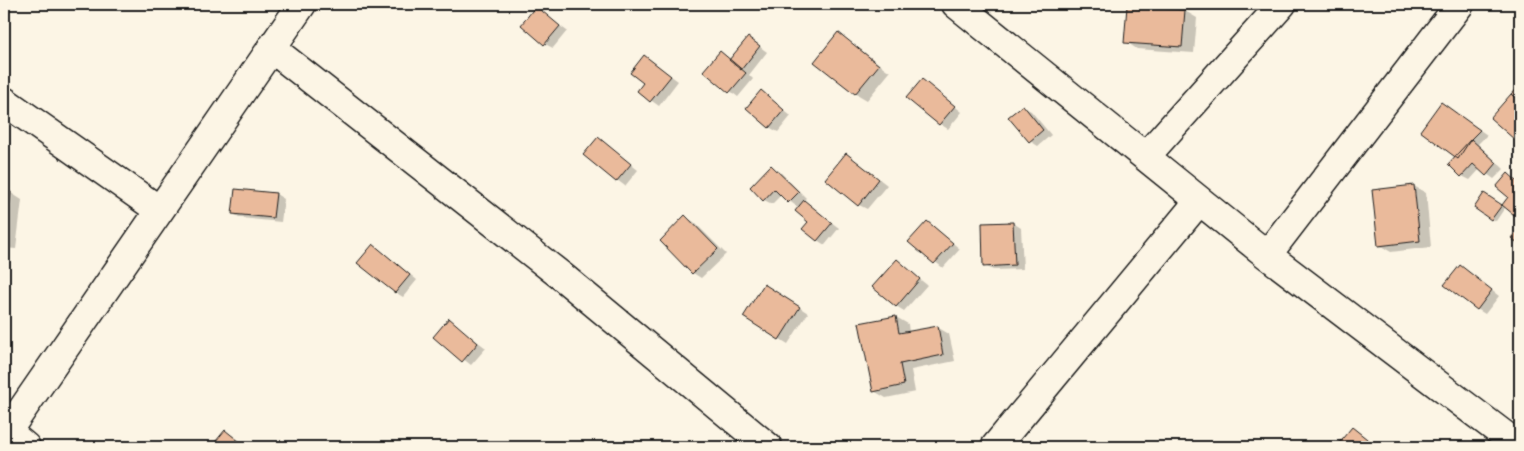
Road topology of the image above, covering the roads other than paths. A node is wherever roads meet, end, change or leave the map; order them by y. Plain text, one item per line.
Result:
1 (302, 4) edge
2 (956, 4) edge
3 (1282, 4) edge
4 (1460, 4) edge
5 (271, 48) junction
6 (4, 101) edge
7 (1146, 156) junction
8 (1199, 201) junction
9 (160, 210) junction
10 (1267, 255) junction
11 (12, 438) edge
12 (768, 447) edge
13 (996, 447) edge
14 (1520, 447) edge

1 - 5 street
2 - 7 street
3 - 7 street
4 - 10 street
5 - 9 street
5 - 12 street
6 - 9 street
7 - 8 street
8 - 10 street
8 - 13 street
9 - 11 street
10 - 14 street

